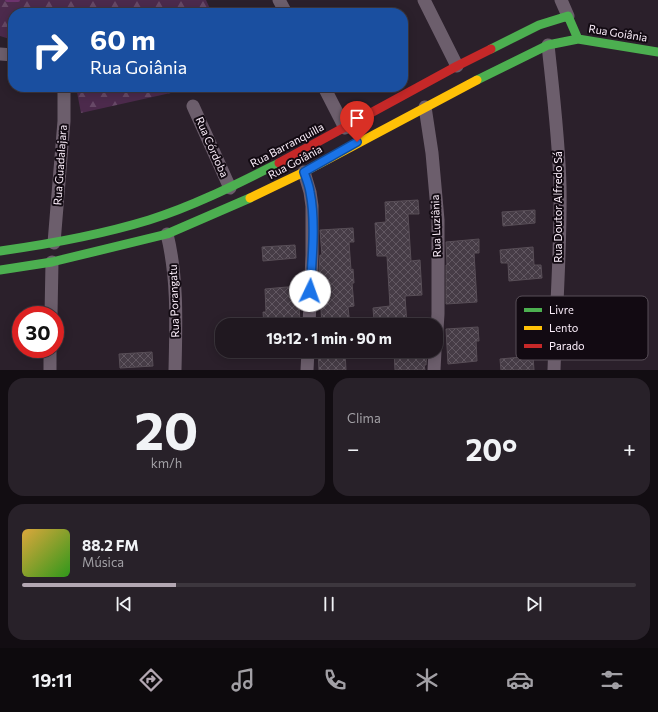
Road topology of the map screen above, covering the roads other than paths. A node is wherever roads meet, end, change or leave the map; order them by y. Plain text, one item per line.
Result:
1 (424, 0) edge
2 (561, 0) edge
3 (568, 16) junction
4 (578, 39) junction
5 (548, 45) junction
6 (658, 52) edge
7 (456, 66) junction
8 (64, 92) edge
9 (327, 92) edge
10 (193, 106) dead end
11 (425, 107) junction
12 (345, 128) junction
13 (304, 172) junction
14 (230, 188) junction
15 (149, 220) junction
16 (161, 235) junction
17 (54, 243) junction
18 (0, 251) edge
19 (52, 262) junction
20 (0, 270) edge
21 (557, 296) edge
22 (51, 306) edge
23 (309, 318) edge
24 (438, 318) edge
25 (50, 358) edge
26 (308, 358) edge
27 (435, 358) edge
28 (554, 360) edge
29 (50, 370) edge
30 (175, 370) edge
31 (307, 370) edge
32 (434, 370) edge
33 (554, 370) edge

1 - 7 street
2 - 3 street
3 - 4 street
3 - 7 street, Rua Barranquilla
4 - 5 street, Rua Goiânia
4 - 6 street, Rua Goiânia
5 - 11 street, Rua Goiânia
5 - 21 street, Rua Doutor Alfredo Sá
7 - 12 street, Rua Barranquilla
8 - 17 street, Rua Guadalajara
9 - 12 street
10 - 14 street, Rua Córdoba
11 - 13 street, Rua Goiânia
11 - 24 street, Rua Luziânia
12 - 14 street, Rua Barranquilla
13 - 16 street, Rua Goiânia
13 - 23 street
14 - 15 street, Rua Barranquilla
15 - 16 street
15 - 17 street, Rua Barranquilla
16 - 19 street, Rua Goiânia
16 - 30 street, Rua Porangatu
17 - 18 street, Rua Barranquilla
19 - 20 street, Rua Goiânia
19 - 22 street
25 - 29 street
26 - 31 street
27 - 32 street
28 - 33 street, Rua Doutor Alfredo Sá

